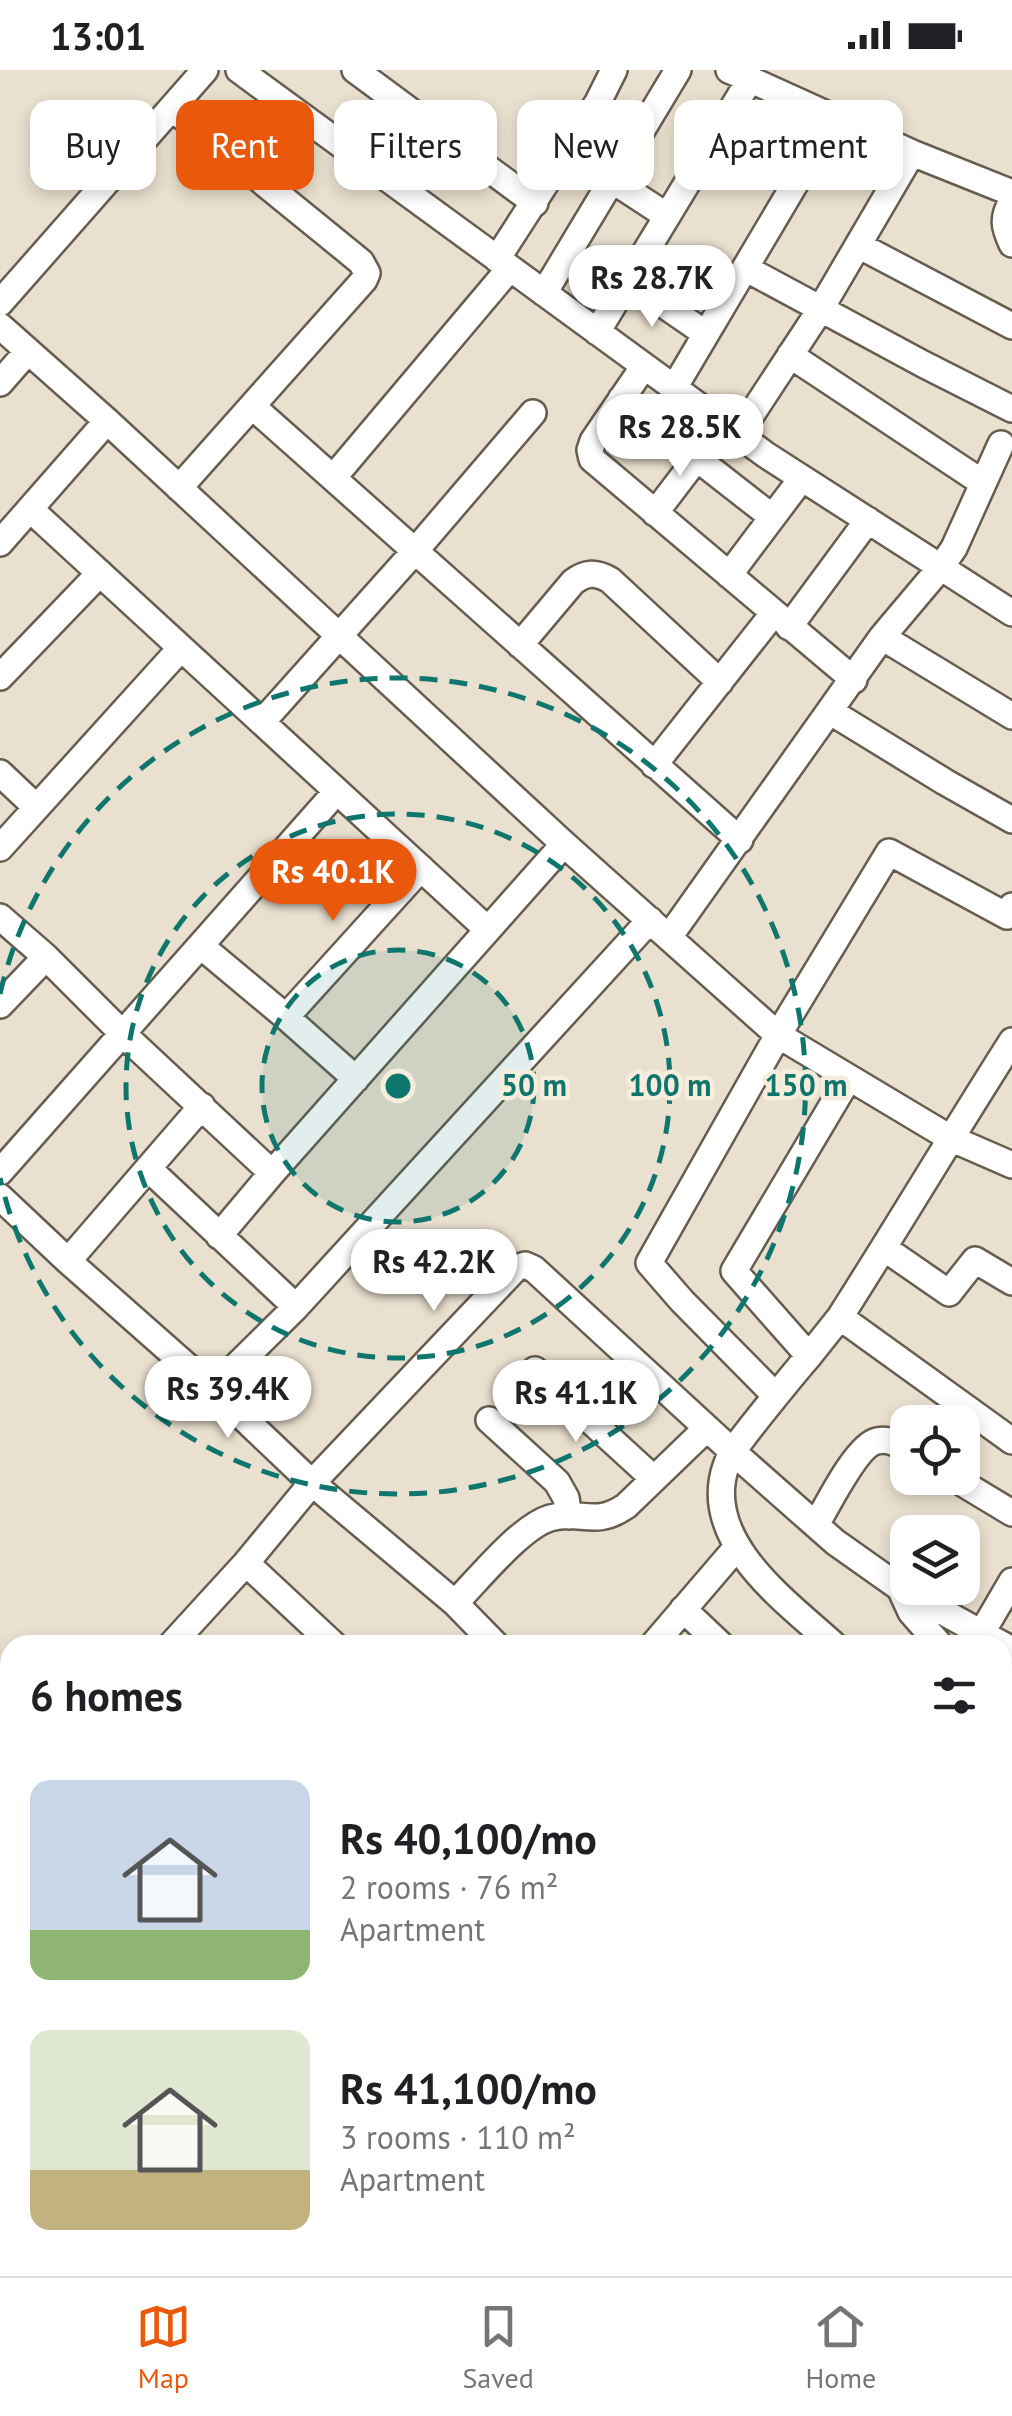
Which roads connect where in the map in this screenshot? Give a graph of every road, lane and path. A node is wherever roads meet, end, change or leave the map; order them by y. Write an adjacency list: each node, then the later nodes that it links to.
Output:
1 (206, 70): 8 (street)
2 (239, 70): 21 (street)
3 (355, 70): 17 (street)
4 (614, 70): 17 (street)
5 (678, 70): 9 (street)
6 (739, 75): 7 (street); 18 (street)
7 (794, 100)
8 (172, 108): 25 (street); 37 (street)
9 (654, 110)
10 (903, 149): 11 (street)
11 (912, 153): 15 (street); 20 (street)
12 (606, 190): 24 (street)
13 (627, 190): 18 (street)
14 (792, 190): 22 (street)
15 (1012, 193)
16 (1012, 201): 19 (street)
17 (535, 203): 21 (street)
18 (667, 216): 23 (street)
19 (1012, 244)
20 (858, 245): 26 (street); 28 (street)
21 (504, 264): 24 (street); 44 (street)
22 (746, 268): 26 (street); 30 (street)
23 (628, 280): 29 (street); 30 (street)
24 (544, 293): 29 (street)
25 (0, 302)
26 (820, 310): 32 (street); 38 (street)
27 (0, 326): 31 (street)
28 (1012, 326)
29 (596, 332): 33 (street)
30 (706, 334): 35 (street)
31 (28, 351): 34 (street); 40 (street)
32 (790, 356): 41 (street); 46 (street)
33 (644, 366): 35 (street); 36 (street)
34 (0, 383)
35 (674, 388): 41 (street)
36 (621, 399): 43 (street); 49 (street)
37 (252, 406): 44 (street); 47 (street)
38 (1012, 409)
39 (533, 413): 53 (street)
40 (107, 421): 47 (street); 48 (street)
41 (730, 430): 43 (street); 45 (street)
42 (1001, 444): 46 (street)
43 (697, 458): 49 (street); 50 (street)
44 (333, 478): 53 (street)
45 (802, 478): 50 (street); 51 (street)
46 (983, 483): 54 (street)
47 (178, 488): 59 (street)
48 (30, 509): 52 (street); 55 (street)
49 (655, 513): 56 (street)
50 (772, 518): 56 (street)
51 (868, 520): 54 (street); 58 (street)
52 (0, 543)
53 (415, 551): 59 (street); 61 (street)
54 (941, 568): 57 (street); 60 (street)
55 (100, 573): 62 (street); 63 (street)
56 (729, 574): 58 (street)
57 (1012, 613)
58 (781, 620): 64 (street); 65 (street)
59 (339, 636): 68 (street); 75 (street)
60 (882, 638): 64 (street); 67 (street)
61 (520, 644): 65 (street); 69 (street)
62 (181, 648): 68 (street); 72 (street)
63 (0, 677)
64 (854, 680): 66 (street)
65 (720, 682): 69 (street)
66 (831, 712): 73 (street); 74 (street)
67 (1012, 716)
68 (262, 722): 71 (street)
69 (654, 765): 74 (street)
70 (0, 774): 72 (street)
71 (337, 791): 77 (street); 82 (street)
72 (36, 807): 76 (street)
73 (1012, 820)
74 (740, 840): 81 (street)
75 (564, 844): 80 (street); 81 (street)
76 (0, 848)
77 (421, 868): 80 (street); 85 (street)
78 (1012, 906): 87 (street)
79 (0, 917): 83 (street)
80 (487, 929): 89 (street)
81 (659, 929): 87 (street); 102 (street)
82 (201, 946): 85 (street); 86 (street)
83 (46, 957): 84 (street); 86 (street)
84 (0, 1005)
85 (286, 1017): 89 (street)
86 (123, 1034): 91 (street); 95 (street)
87 (778, 1035): 90 (street); 107 (street)
88 (1012, 1040): 92 (street)
89 (356, 1079): 96 (street)
90 (848, 1079): 92 (street); 104 (street)
91 (202, 1106): 94 (street); 96 (street)
92 (950, 1138): 93 (street); 99 (street)
93 (1012, 1164)
94 (149, 1169): 98 (street); 100 (street)
95 (0, 1172)
96 (272, 1173): 98 (street)
97 (0, 1197): 100 (street)
98 (220, 1236): 102 (street)
99 (884, 1248): 101 (street); 103 (street)
100 (68, 1261): 106 (street)
101 (1012, 1282)
102 (296, 1306): 106 (street)
103 (840, 1318): 104 (street); 111 (street)
104 (809, 1356): 107 (street)
105 (535, 1370): 113 (street)
106 (213, 1388): 114 (street)
107 (776, 1395): 112 (street)
108 (489, 1420): 117 (street)
109 (708, 1428): 112 (street); 113 (street); 114 (street)
110 (890, 1441): 118 (street)
111 (1012, 1441)
112 (733, 1452): 118 (street); 119 (street)
113 (654, 1479): 117 (street)
114 (312, 1483): 120 (street); 123 (street)
115 (980, 1494): 116 (street)
116 (1012, 1513)
117 (569, 1516): 123 (street)
118 (816, 1525): 121 (street)
119 (737, 1547): 126 (street); 133 (street)
120 (246, 1563): 128 (street); 129 (street)
121 (890, 1581)
122 (1012, 1581): 127 (street)
123 (455, 1604): 130 (street)
124 (908, 1605): 134 (street)
125 (930, 1605): 127 (street)
126 (684, 1610): 131 (street); 132 (street)
127 (981, 1634)
128 (180, 1635)
129 (323, 1635)
130 (486, 1635)
131 (662, 1635)
132 (711, 1635)
133 (823, 1635)
134 (931, 1635)

